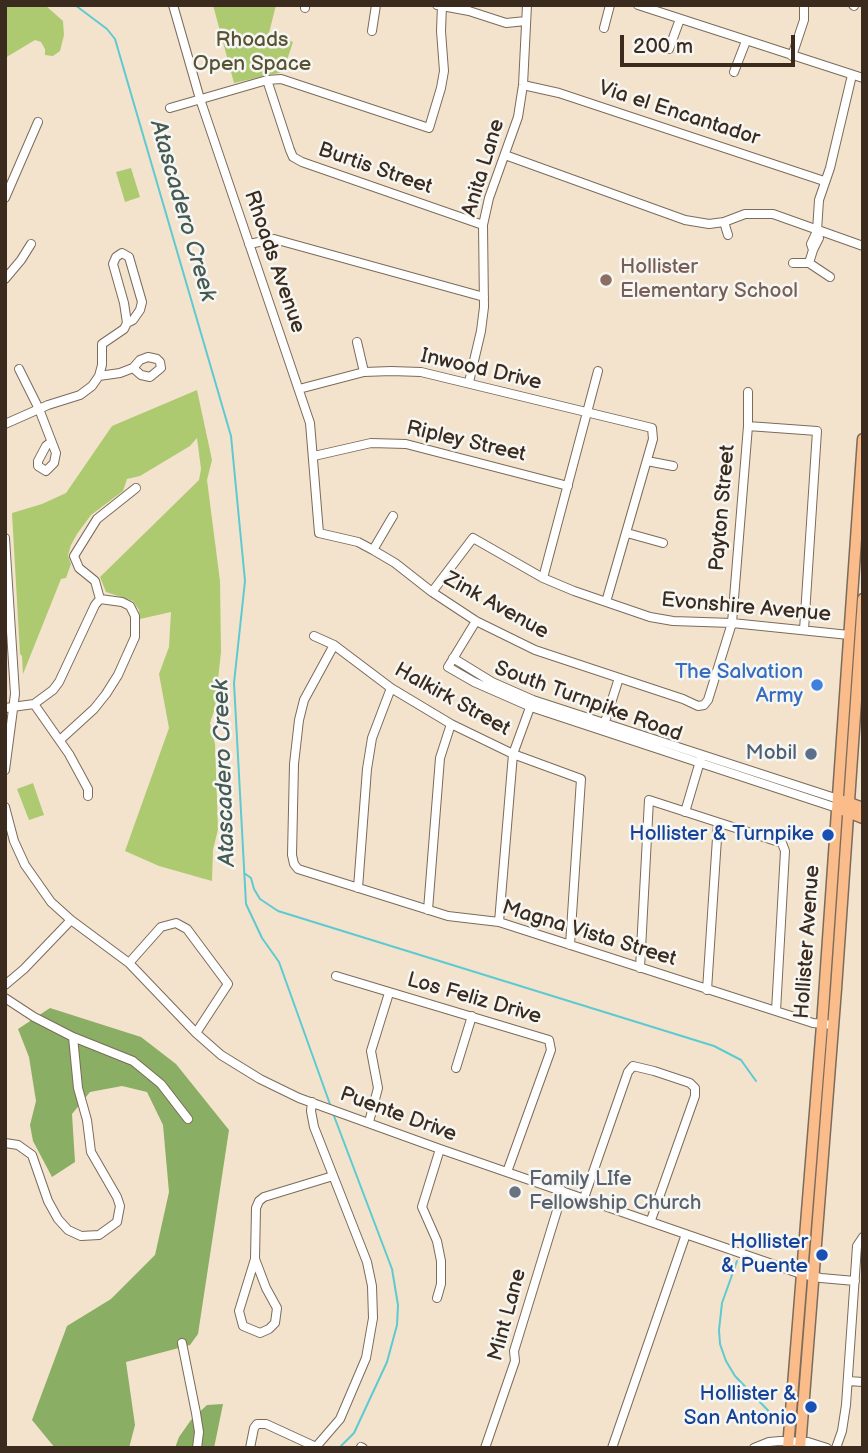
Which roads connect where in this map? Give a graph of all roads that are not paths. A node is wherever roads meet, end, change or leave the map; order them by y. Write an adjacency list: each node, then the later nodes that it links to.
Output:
1 (173, 5): 21 (street, Rhoads Avenue)
2 (376, 5): 12 (street)
3 (436, 5): 8 (street)
4 (527, 5): 10 (street, Anita Lane)
5 (610, 5): 11 (street)
6 (638, 5): 9 (street)
7 (804, 5): 15 (street)
8 (442, 6): 10 (street); 19 (street)
9 (680, 19): 13 (street); 14 (street)
10 (526, 21): 20 (street, Anita Lane)
11 (604, 29)
12 (372, 31)
13 (746, 41): 15 (street); 16 (street)
14 (669, 49)
15 (792, 56): 17 (street)
16 (734, 72)
17 (852, 75): 18 (street); 25 (street)
18 (863, 78)
19 (267, 80): 21 (street); 28 (street, Burtis Street)
20 (523, 85): 24 (street, Anita Lane); 25 (street, Via el Encantador)
21 (200, 99): 22 (street); 32 (street, Rhoads Avenue)
22 (170, 108)
23 (38, 122): 26 (street)
24 (505, 155): 27 (street); 28 (street, Anita Lane)
25 (824, 181): 29 (street)
26 (5, 198)
27 (724, 222): 29 (street); 30 (street)
28 (483, 225): 38 (street, Anita Lane)
29 (817, 231): 33 (street); 35 (street)
30 (728, 235)
31 (31, 244): 37 (street)
32 (249, 244): 38 (street); 47 (street, Rhoads Avenue)
33 (863, 246)
34 (793, 263): 35 (street)
35 (809, 263): 36 (street)
36 (830, 276)
37 (5, 279)
38 (484, 297): 46 (street, Anita Lane)
39 (127, 323): 39 (street); 45 (street)
40 (357, 342): 44 (street)
41 (133, 368): 45 (street)
42 (19, 369): 49 (street)
43 (598, 371): 50 (street)
44 (364, 372): 46 (street, Inwood Drive); 47 (street, Inwood Drive)
45 (99, 376): 49 (street)
46 (469, 382): 50 (street, Inwood Drive)
47 (299, 389): 55 (street, Rhoads Avenue)
48 (748, 392): 52 (street, Payton Street)
49 (39, 409): 51 (street); 53 (street)
50 (587, 414): 56 (street, Inwood Drive); 58 (street)
51 (5, 424)
52 (748, 426): 72 (street, Payton Street); 73 (street)
53 (50, 438)
54 (863, 439): 74 (main road, Hollister Avenue)
55 (314, 456): 58 (street, Ripley Street); 61 (street, Rhoads Avenue)
56 (647, 461): 57 (street); 62 (street)
57 (673, 466)
58 (568, 486): 66 (street)
59 (135, 488): 68 (street)
60 (393, 516): 65 (street)
61 (319, 533): 65 (street, Zink Avenue)
62 (626, 533): 64 (street); 70 (street)
63 (5, 538): 77 (street)
64 (663, 543)
65 (373, 550): 67 (street, Zink Avenue)
66 (543, 578): 67 (street, Evonshire Avenue); 70 (street, Evonshire Avenue)
67 (432, 592): 71 (street, Zink Avenue)
68 (100, 599): 81 (street); 86 (street)
69 (863, 599): 91 (main road, Hollister Avenue)
70 (606, 602): 72 (street, Evonshire Avenue)
71 (476, 621): 78 (street, Zink Avenue); 80 (street, South Turnpike Road)
72 (732, 624): 73 (street, Evonshire Avenue); 82 (street, Payton Street)
73 (804, 630): 74 (street, Evonshire Avenue)
74 (849, 635): 91 (main road, Hollister Avenue)
75 (314, 636): 76 (street, Halkirk Street)
76 (334, 645): 79 (street, Halkirk Street); 97 (street, Magna Vista Street)
77 (10, 678): 83 (street)
78 (619, 678): 82 (street, Zink Avenue); 85 (street)
79 (391, 688): 84 (street, Halkirk Street); 97 (street)
80 (532, 703): 85 (street, South Turnpike Road); 87 (street)
81 (34, 704): 83 (street); 86 (street)
82 (704, 705)
83 (9, 708): 89 (street)
84 (451, 724): 87 (street, Halkirk Street); 98 (street)
85 (603, 727): 88 (street, South Turnpike Road)
86 (60, 740): 90 (street)
87 (513, 754): 100 (street); 101 (street, Halkirk Street)
88 (701, 759): 91 (street, South Turnpike Road); 94 (street)
89 (5, 770)
90 (88, 796)
91 (843, 805): 93 (main road, South Turnpike Road); 95 (main road, South Turnpike Road); 111 (main road, Hollister Avenue)
92 (5, 807): 99 (street, Puente Drive)
93 (863, 808)
94 (685, 812): 96 (street); 103 (street)
95 (863, 818)
96 (718, 823): 106 (street); 109 (street)
97 (358, 888): 98 (street, Magna Vista Street)
98 (428, 910): 100 (street, Magna Vista Street)
99 (71, 920): 102 (street, Puente Drive); 105 (street)
100 (499, 922): 101 (street, Magna Vista Street)
101 (570, 945): 103 (street, Magna Vista Street)
102 (129, 963): 112 (street, Puente Drive); 112 (street)
103 (640, 968): 106 (street, Magna Vista Street)
104 (336, 976): 107 (street, Los Feliz Drive)
105 (5, 985)
106 (707, 990): 109 (street, Magna Vista Street)
107 (389, 993): 110 (street, Los Feliz Drive); 117 (street)
108 (5, 998): 113 (street)
109 (776, 1012): 111 (street, Magna Vista Street)
110 (472, 1016): 114 (street); 120 (street, Los Feliz Drive)
111 (827, 1025): 128 (main road, Hollister Avenue)
112 (197, 1033): 115 (street, Puente Drive)
113 (73, 1037): 116 (street); 118 (street)
114 (456, 1068)
115 (312, 1102): 117 (street, Puente Drive); 121 (street)
116 (188, 1119)
117 (369, 1122): 119 (street, Puente Drive)
118 (5, 1143)
119 (440, 1149): 120 (street, Puente Drive); 130 (street)
120 (507, 1172): 122 (street, Puente Drive)
121 (333, 1176): 127 (street); 136 (street)
122 (563, 1191): 123 (street, Puente Drive); 139 (street, Mint Lane)
123 (584, 1198): 124 (street, Puente Drive); 124 (street)
124 (651, 1220): 125 (street, Puente Drive)
125 (686, 1234): 128 (street, Puente Drive); 140 (street)
126 (863, 1237): 129 (street)
127 (255, 1259): 127 (street)
128 (807, 1275): 129 (street, Puente Drive); 135 (main road, Hollister Avenue)
129 (855, 1282): 131 (street)
130 (437, 1298)
131 (858, 1314): 133 (street)
132 (182, 1343): 137 (street)
133 (848, 1381): 134 (street); 143 (street)
134 (863, 1382)
135 (794, 1445): 141 (street); 142 (street)
136 (316, 1447): 138 (street)
137 (197, 1448)
138 (250, 1448)
139 (485, 1448)
140 (612, 1448)
141 (754, 1448)
142 (827, 1448)
143 (836, 1448)

